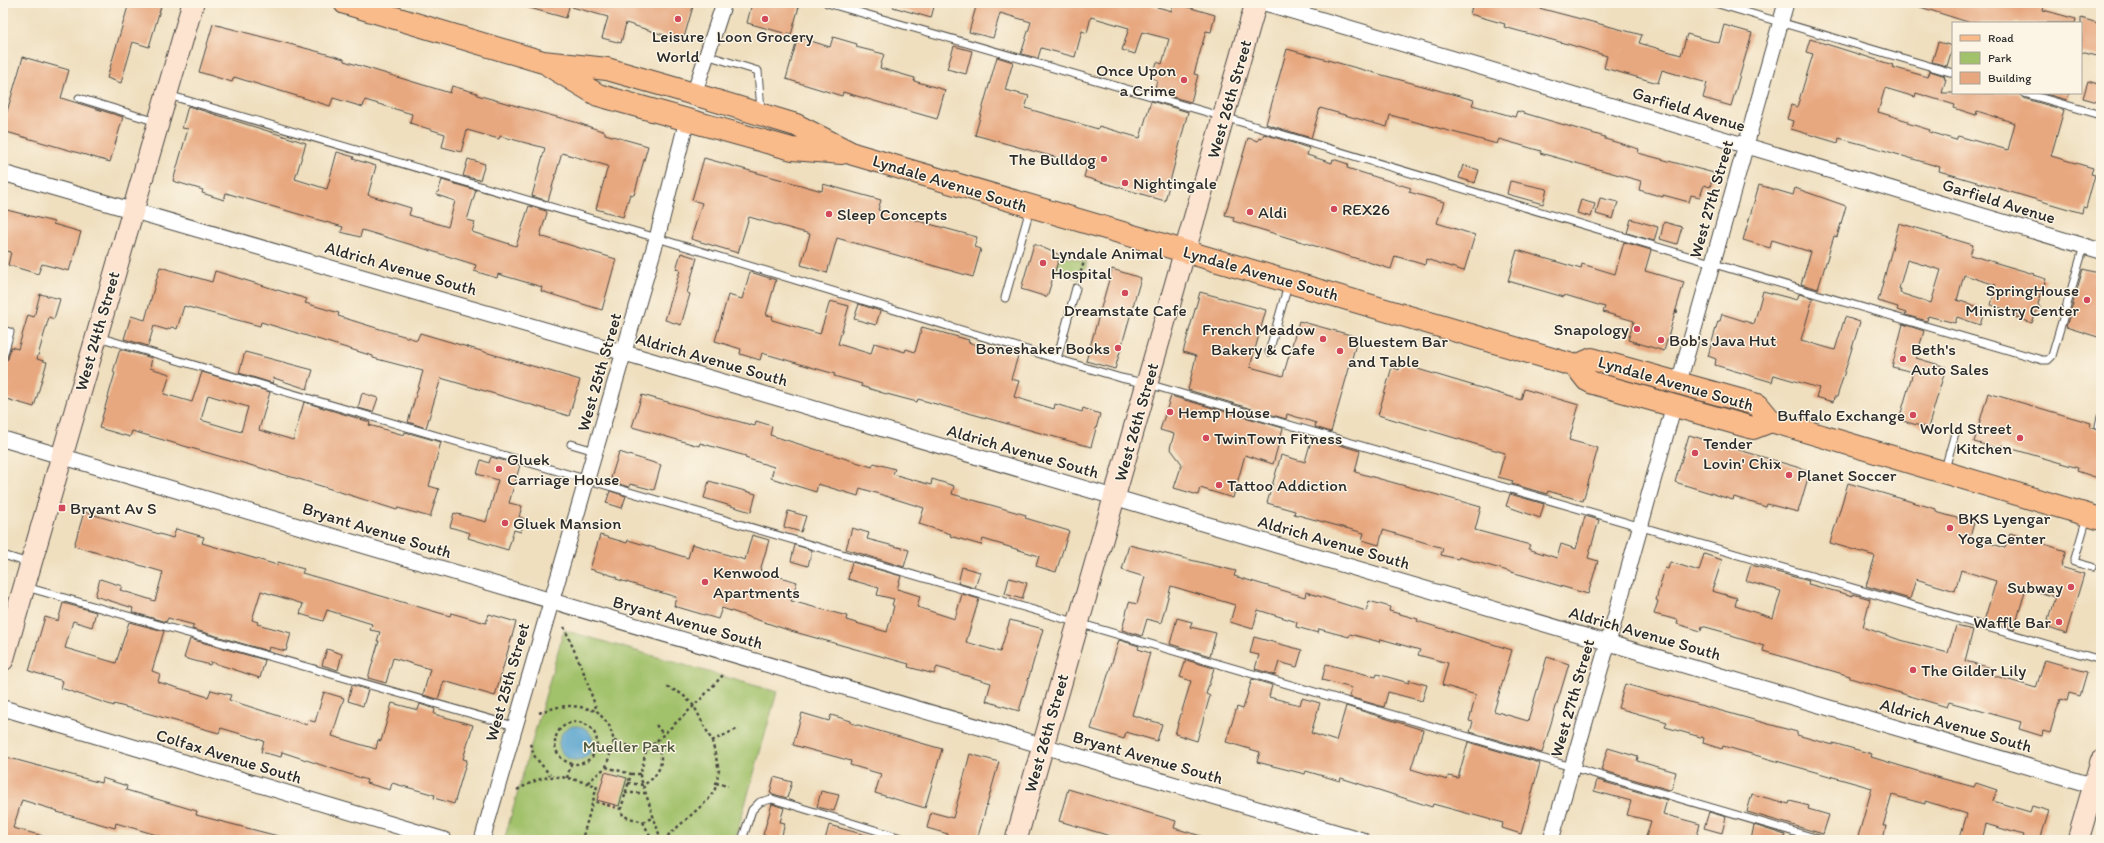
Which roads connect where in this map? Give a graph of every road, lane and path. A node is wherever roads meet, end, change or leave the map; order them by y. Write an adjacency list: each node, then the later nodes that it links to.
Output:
1 (193, 3): 13 (street, West 24th Street)
2 (345, 3): 11 (main road, Lyndale Avenue South)
3 (724, 3): 10 (street)
4 (827, 3): 19 (lane)
5 (1256, 3): 19 (street, West 26th Street)
6 (1265, 3): 22 (street, Garfield Avenue)
7 (1714, 3): 9 (lane)
8 (1786, 3): 9 (street, West 27th Street)
9 (1781, 23): 12 (lane); 22 (street, West 27th Street)
10 (706, 55): 14 (street); 17 (lane)
11 (543, 62): 14 (main road, Lyndale Avenue South); 20 (main road, Lyndale Avenue South)
12 (1952, 73)
13 (166, 94): 21 (street, West 24th Street); 27 (lane)
14 (694, 94): 17 (main road, Lyndale Avenue South)
15 (2028, 94): 18 (lane)
16 (79, 98): 21 (lane)
17 (762, 115): 23 (main road, Lyndale Avenue South)
18 (2101, 115)
19 (1224, 117): 29 (street, West 26th Street); 32 (lane)
20 (687, 120): 23 (main road, Lyndale Avenue South); 27 (street, West 25th Street)
21 (158, 122): 26 (street, West 24th Street)
22 (1746, 146): 28 (street, Garfield Avenue); 32 (street, West 27th Street)
23 (853, 154): 25 (main road, Lyndale Avenue South)
24 (3, 173): 26 (street, Aldrich Avenue South)
25 (1031, 207): 29 (main road, Lyndale Avenue South); 35 (lane)
26 (132, 209): 37 (street, West 24th Street); 39 (street, Aldrich Avenue South)
27 (657, 238): 39 (street, West 25th Street); 41 (lane)
28 (2084, 246): 30 (street, Garfield Avenue); 32 (lane)
29 (1186, 251): 33 (main road, Lyndale Avenue South); 44 (street, West 26th Street)
30 (2101, 251)
31 (1086, 255): 34 (path)
32 (1712, 264): 43 (street, West 27th Street)
33 (1290, 281): 38 (lane); 42 (main road, Lyndale Avenue South)
34 (1076, 288): 41 (lane)
35 (1005, 298)
36 (3, 330): 40 (lane)
37 (96, 336): 53 (street, West 24th Street); 55 (lane)
38 (1269, 352)
39 (624, 353): 52 (street, West 25th Street); 56 (street, Aldrich Avenue South)
40 (3, 357)
41 (1056, 359): 44 (lane)
42 (1576, 366): 43 (main road, Lyndale Avenue South); 45 (main road, Lyndale Avenue South)
43 (1679, 382): 47 (main road, Lyndale Avenue South)
44 (1148, 384): 56 (street, West 26th Street); 58 (lane)
45 (1674, 405): 47 (main road, Lyndale Avenue South); 58 (street, West 27th Street)
46 (2101, 418): 48 (lane)
47 (1771, 421): 54 (main road, Lyndale Avenue South)
48 (2098, 426)
49 (1956, 433): 54 (lane)
50 (3, 439): 53 (street, Bryant Avenue South)
51 (571, 444): 52 (lane)
52 (596, 451): 55 (street, West 25th Street)
53 (62, 456): 60 (street, West 24th Street); 63 (street, Bryant Avenue South)
54 (1944, 473): 57 (main road, Lyndale Avenue South)
55 (588, 479): 63 (street, West 25th Street); 64 (lane)
56 (1115, 497): 64 (street, West 26th Street); 66 (street, Aldrich Avenue South)
57 (2094, 517): 61 (lane)
58 (1640, 525): 66 (street, West 27th Street); 68 (lane)
59 (3, 555): 60 (lane)
60 (31, 564): 62 (street, West 24th Street)
61 (2092, 567)
62 (24, 587): 67 (street, West 24th Street); 76 (lane)
63 (550, 601): 76 (street, West 25th Street); 83 (street, Bryant Avenue South)
64 (1078, 622): 83 (street, West 26th Street); 88 (lane)
65 (564, 627): 73 (path)
66 (1608, 642): 88 (street, West 27th Street); 98 (street, Aldrich Avenue South)
67 (3, 660)
68 (2101, 660)
69 (724, 674): 71 (path)
70 (667, 687): 71 (path)
71 (694, 706): 78 (path); 80 (path)
72 (3, 708): 109 (street, Colfax Avenue South)
73 (597, 711): 74 (path); 79 (path)
74 (539, 713)
75 (656, 725): 78 (path)
76 (514, 726): 110 (street, West 25th Street)
77 (737, 729): 80 (path)
78 (663, 734): 81 (path)
79 (614, 741): 84 (path); 87 (path)
80 (712, 741): 95 (path)
81 (655, 742): 84 (path); 96 (path)
82 (530, 744): 91 (path)
83 (1042, 745): 108 (street, West 26th Street); 113 (street, Bryant Avenue South)
84 (646, 750): 90 (path)
85 (2101, 760): 98 (street)
86 (571, 764): 86 (path); 92 (path)
87 (606, 767): 89 (path); 93 (path)
88 (1572, 768): 114 (street, West 27th Street); 115 (lane)
89 (631, 774): 90 (path); 94 (path)
90 (640, 774): 96 (path)
91 (550, 775): 92 (path); 99 (path)
92 (567, 778): 93 (path)
93 (587, 783): 102 (path)
94 (628, 783): 96 (path); 100 (path)
95 (716, 783): 97 (path); 107 (path)
96 (643, 785): 101 (path)
97 (728, 786)
98 (2097, 787): 116 (street)
99 (517, 790)
100 (625, 793): 101 (path); 103 (path)
101 (646, 793): 104 (path)
102 (593, 800): 103 (path); 106 (path)
103 (620, 809): 105 (path)
104 (654, 817): 105 (path); 107 (path)
105 (643, 822): 107 (path)
106 (588, 838)
107 (662, 839)
108 (1019, 839)
109 (444, 840)
110 (482, 840)
111 (742, 840): 112 (lane)
112 (908, 840)
113 (1362, 840)
114 (1551, 840)
115 (1822, 840)
116 (2078, 840)

